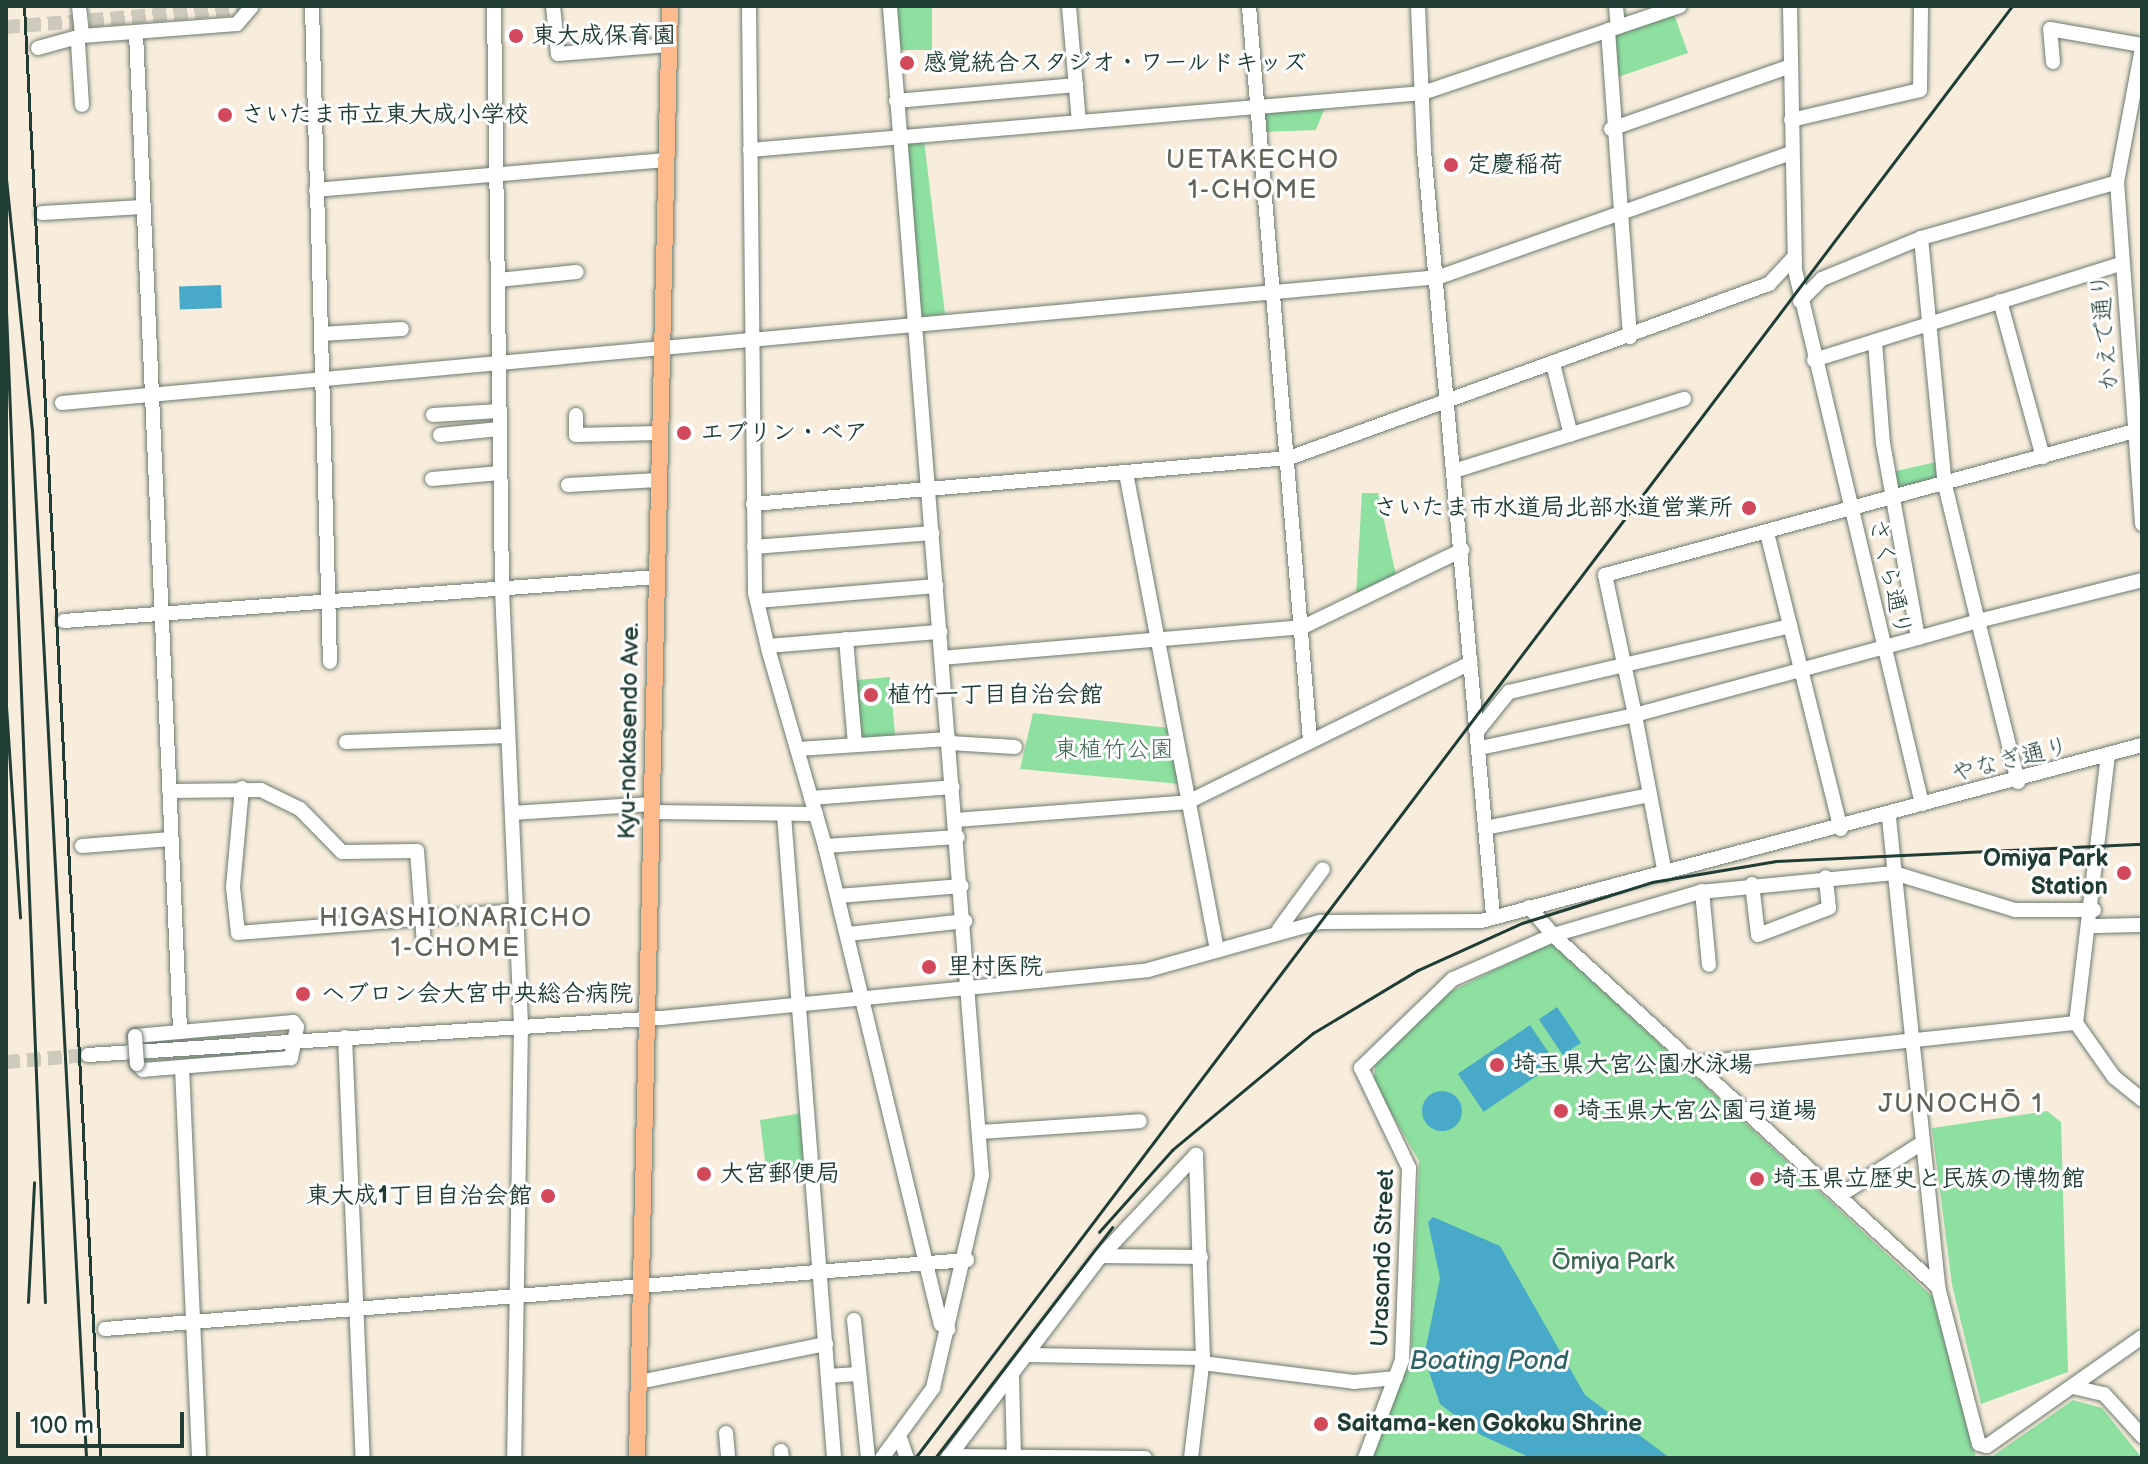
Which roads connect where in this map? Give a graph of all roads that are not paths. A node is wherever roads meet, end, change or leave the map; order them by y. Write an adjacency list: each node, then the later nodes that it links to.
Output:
1 (79, 6): 19 (street)
2 (253, 6): 3 (street); 18 (street)
3 (262, 6)
4 (312, 6): 41 (street)
5 (494, 6): 39 (street)
6 (553, 6): 20 (street)
7 (670, 6): 20 (main road, Kyu-nakasendo Ave.)
8 (749, 6): 36 (street)
9 (890, 6): 27 (street)
10 (1069, 6): 25 (street)
11 (1249, 6): 29 (street)
12 (1418, 6): 26 (street)
13 (1616, 6): 17 (street)
14 (1680, 6): 17 (street)
15 (1790, 6): 24 (street, さくら通り)
16 (1921, 6): 30 (street)
17 (1613, 29): 26 (street); 32 (street)
18 (136, 33): 19 (street); 42 (street)
19 (80, 40): 22 (street); 28 (street)
20 (669, 45): 38 (main road, Kyu-nakasendo Ave.)
21 (2142, 46): 23 (street); 34 (street, かえで通り)
22 (38, 48)
23 (2053, 62)
24 (1791, 66): 30 (street, さくら通り); 32 (street)
25 (1076, 85): 27 (street); 31 (street)
26 (1423, 93): 29 (street); 49 (street)
27 (896, 101): 33 (street)
28 (82, 105)
29 (1257, 107): 31 (street); 51 (street)
30 (1791, 120): 37 (street, さくら通り)
31 (1079, 122): 33 (street)
32 (1611, 129): 44 (street)
33 (898, 137): 36 (street); 54 (street)
34 (2126, 139): 35 (street); 40 (street, かえで通り)
35 (2142, 146)
36 (750, 150): 58 (street)
37 (1792, 153): 44 (street); 46 (street, さくら通り)
38 (665, 160): 39 (street); 61 (main road, Kyu-nakasendo Ave.)
39 (498, 174): 41 (street); 50 (street)
40 (2117, 182): 45 (street); 47 (street, かえで通り)
41 (316, 190): 57 (street)
42 (143, 207): 43 (street); 66 (street)
43 (42, 213)
44 (1619, 215): 49 (street); 59 (street)
45 (1921, 238): 52 (street); 55 (street)
46 (1793, 258): 52 (street, さくら通り); 59 (street)
47 (2121, 264): 53 (street); 74 (street, かえで通り)
48 (577, 272): 50 (street)
49 (1439, 277): 51 (street); 68 (street)
50 (498, 280): 63 (street)
51 (1273, 291): 54 (street); 79 (street)
52 (1800, 301): 62 (street, さくら通り)
53 (2000, 301): 55 (street); 78 (street)
54 (915, 322): 58 (street); 87 (street)
55 (1929, 324): 60 (street); 86 (street)
56 (402, 329): 57 (street)
57 (321, 334): 65 (street)
58 (750, 336): 61 (street); 89 (street)
59 (1630, 337): 64 (street)
60 (1875, 342): 62 (street); 88 (street)
61 (661, 345): 63 (street); 75 (main road, Kyu-nakasendo Ave.)
62 (1814, 360): 90 (street, さくら通り)
63 (498, 361): 65 (street); 70 (street)
64 (1553, 364): 68 (street); 77 (street)
65 (323, 378): 66 (street); 100 (street)
66 (151, 395): 69 (street); 102 (street)
67 (1684, 399): 77 (street)
68 (1451, 400): 79 (street); 80 (street)
69 (62, 403)
70 (499, 411): 71 (street); 73 (street)
71 (433, 415)
72 (576, 415): 75 (street)
73 (499, 429): 76 (street); 81 (street)
74 (2138, 430): 78 (street); 91 (street, かえで通り)
75 (659, 433): 84 (main road, Kyu-nakasendo Ave.)
76 (440, 435)
77 (1571, 435): 80 (street)
78 (2043, 457): 86 (street)
79 (1289, 458): 82 (street); 106 (street)
80 (1457, 470): 95 (street)
81 (500, 473): 83 (street); 99 (street)
82 (1126, 473): 87 (street); 110 (street)
83 (432, 479)
84 (658, 480): 85 (street); 96 (main road, Kyu-nakasendo Ave.)
85 (568, 485)
86 (1945, 485): 88 (street); 104 (street)
87 (928, 489): 89 (street); 92 (street)
88 (1894, 500): 90 (street); 108 (street)
89 (753, 504): 94 (street)
90 (1852, 508): 93 (street); 112 (street, さくら通り)
91 (2142, 521)
92 (932, 533): 94 (street); 98 (street)
93 (1767, 533): 105 (street); 116 (street)
94 (754, 547): 101 (street)
95 (1462, 550): 106 (street); 115 (street)
96 (656, 577): 99 (street); 138 (main road, Kyu-nakasendo Ave.)
97 (2142, 580): 104 (street)
98 (936, 586): 101 (street); 107 (street)
99 (502, 589): 100 (street); 120 (street)
100 (326, 601): 102 (street); 114 (street)
101 (757, 601): 111 (street)
102 (161, 613): 103 (street); 133 (street)
103 (64, 621)
104 (1978, 621): 108 (street); 130 (street)
105 (1790, 626): 116 (street); 117 (street)
106 (1303, 627): 110 (street); 121 (street)
107 (940, 632): 109 (street); 113 (street)
108 (1918, 638): 112 (street)
109 (846, 639): 111 (street); 124 (street)
110 (1158, 640): 113 (street); 136 (street)
111 (768, 646): 128 (street)
112 (1883, 649): 117 (street); 137 (street, さくら通り)
113 (942, 658): 122 (street)
114 (330, 662)
115 (1471, 663): 119 (street); 121 (street)
116 (1624, 667): 118 (street); 119 (street)
117 (1802, 673): 118 (street); 145 (street)
118 (1635, 715): 127 (street); 134 (street)
119 (1479, 729): 127 (street)
120 (508, 736): 123 (street); 139 (street)
121 (1310, 740): 136 (street)
122 (950, 741): 124 (street); 126 (street); 131 (street)
123 (346, 742)
124 (855, 745): 128 (street)
125 (2142, 745): 129 (street, やなぎ通り)
126 (1015, 747)
127 (1480, 748): 144 (street)
128 (798, 749): 135 (street)
129 (2108, 756): 130 (street, やなぎ通り); 159 (street)
130 (2018, 782): 137 (street, やなぎ通り)
131 (953, 787): 135 (street); 143 (street)
132 (242, 788): 133 (street); 162 (street); 162 (street)
133 (169, 791): 147 (street)
134 (1650, 795): 144 (street); 152 (street)
135 (811, 798): 140 (street)
136 (1188, 802): 143 (street); 170 (street)
137 (1922, 804): 142 (street, やなぎ通り)
138 (652, 808): 139 (street); 141 (street); 175 (main road, Kyu-nakasendo Ave.)
139 (512, 813): 160 (street)
140 (816, 814): 141 (street); 149 (street)
141 (784, 815): 174 (street)
142 (1889, 818): 145 (street, やなぎ通り); 151 (street)
143 (956, 820): 146 (street)
144 (1485, 828): 161 (street)
145 (1841, 829): 152 (street, やなぎ通り)
146 (958, 837): 149 (street); 155 (street)
147 (171, 839): 148 (street); 178 (street)
148 (82, 846)
149 (825, 846): 157 (street)
150 (1323, 869): 166 (street)
151 (1894, 873): 153 (street); 159 (street); 181 (street)
152 (1665, 874): 158 (street, やなぎ通り)
153 (1826, 877): 154 (street); 154 (street)
154 (1752, 884): 156 (street)
155 (962, 886): 157 (street); 163 (street)
156 (1702, 891): 168 (street); 171 (street)
157 (838, 896): 167 (street)
158 (1529, 907): 161 (street, やなぎ通り); 168 (street)
159 (2094, 910): 165 (street)
160 (517, 911): 162 (street); 176 (street)
161 (1493, 915): 166 (street, やなぎ通り)
162 (420, 917): 169 (street)
163 (965, 921): 167 (street); 172 (street)
164 (2142, 925): 165 (street)
165 (2093, 926): 177 (street)
166 (1279, 929): 170 (street, やなぎ通り)
167 (848, 934): 173 (street)
168 (1555, 934): 183 (street); 210 (street, Urasandō Street)
169 (424, 945)
170 (1217, 950): 172 (street, やなぎ通り)
171 (1709, 965)
172 (970, 985): 173 (street, やなぎ通り); 187 (street)
173 (863, 995): 174 (street, やなぎ通り); 193 (street)
174 (799, 1002): 175 (street, やなぎ通り); 194 (street)
175 (645, 1018): 176 (street, やなぎ通り); 195 (main road, Kyu-nakasendo Ave.)
176 (521, 1023): 179 (street, やなぎ通り); 197 (street)
177 (2076, 1023): 181 (street); 185 (street)
178 (180, 1029): 180 (street); 184 (street, bridge)
179 (345, 1037): 180 (street, やなぎ通り); 198 (street)
180 (298, 1039): 182 (street, やなぎ通り); 184 (street)
181 (1912, 1040): 183 (street); 188 (street)
182 (88, 1055)
183 (1700, 1063): 189 (street)
184 (182, 1067): 200 (street)
185 (2142, 1100)
186 (1140, 1121): 187 (street)
187 (980, 1132): 192 (street)
188 (1922, 1143): 189 (street); 196 (street)
189 (1842, 1194): 196 (street)
190 (1101, 1256): 191 (street); 191 (street); 205 (street)
191 (1201, 1257): 206 (street)
192 (967, 1260): 193 (street); 202 (street)
193 (927, 1263): 194 (street); 202 (street)
194 (821, 1272): 195 (street); 204 (street)
195 (641, 1287): 197 (street); 211 (main road, Kyu-nakasendo Ave.)
196 (1938, 1287): 212 (street)
197 (515, 1298): 198 (street); 220 (street)
198 (357, 1312): 200 (street); 219 (street)
199 (854, 1320): 207 (street)
200 (192, 1324): 201 (street); 218 (street)
201 (105, 1329)
202 (948, 1329): 214 (street)
203 (2142, 1337): 212 (street)
204 (826, 1344): 208 (street); 211 (street)
205 (1028, 1355): 206 (street); 209 (street)
206 (1202, 1360): 210 (street); 228 (street)
207 (858, 1374): 208 (street); 224 (street)
208 (828, 1376): 223 (street)
209 (1012, 1376): 216 (street); 217 (street)
210 (1396, 1378): 229 (street, Urasandō Street)
211 (639, 1382): 221 (main road, Kyu-nakasendo Ave.)
212 (2073, 1387): 215 (street)
213 (726, 1433): 222 (street)
214 (899, 1435): 225 (street); 226 (street)
215 (2142, 1436)
216 (948, 1457): 217 (street)
217 (1014, 1457): 227 (street)
218 (199, 1458)
219 (363, 1458)
220 (514, 1458)
221 (637, 1458)
222 (728, 1458)
223 (834, 1458)
224 (868, 1458)
225 (882, 1458)
226 (907, 1458)
227 (1145, 1458)
228 (1191, 1458)
229 (1365, 1458)

